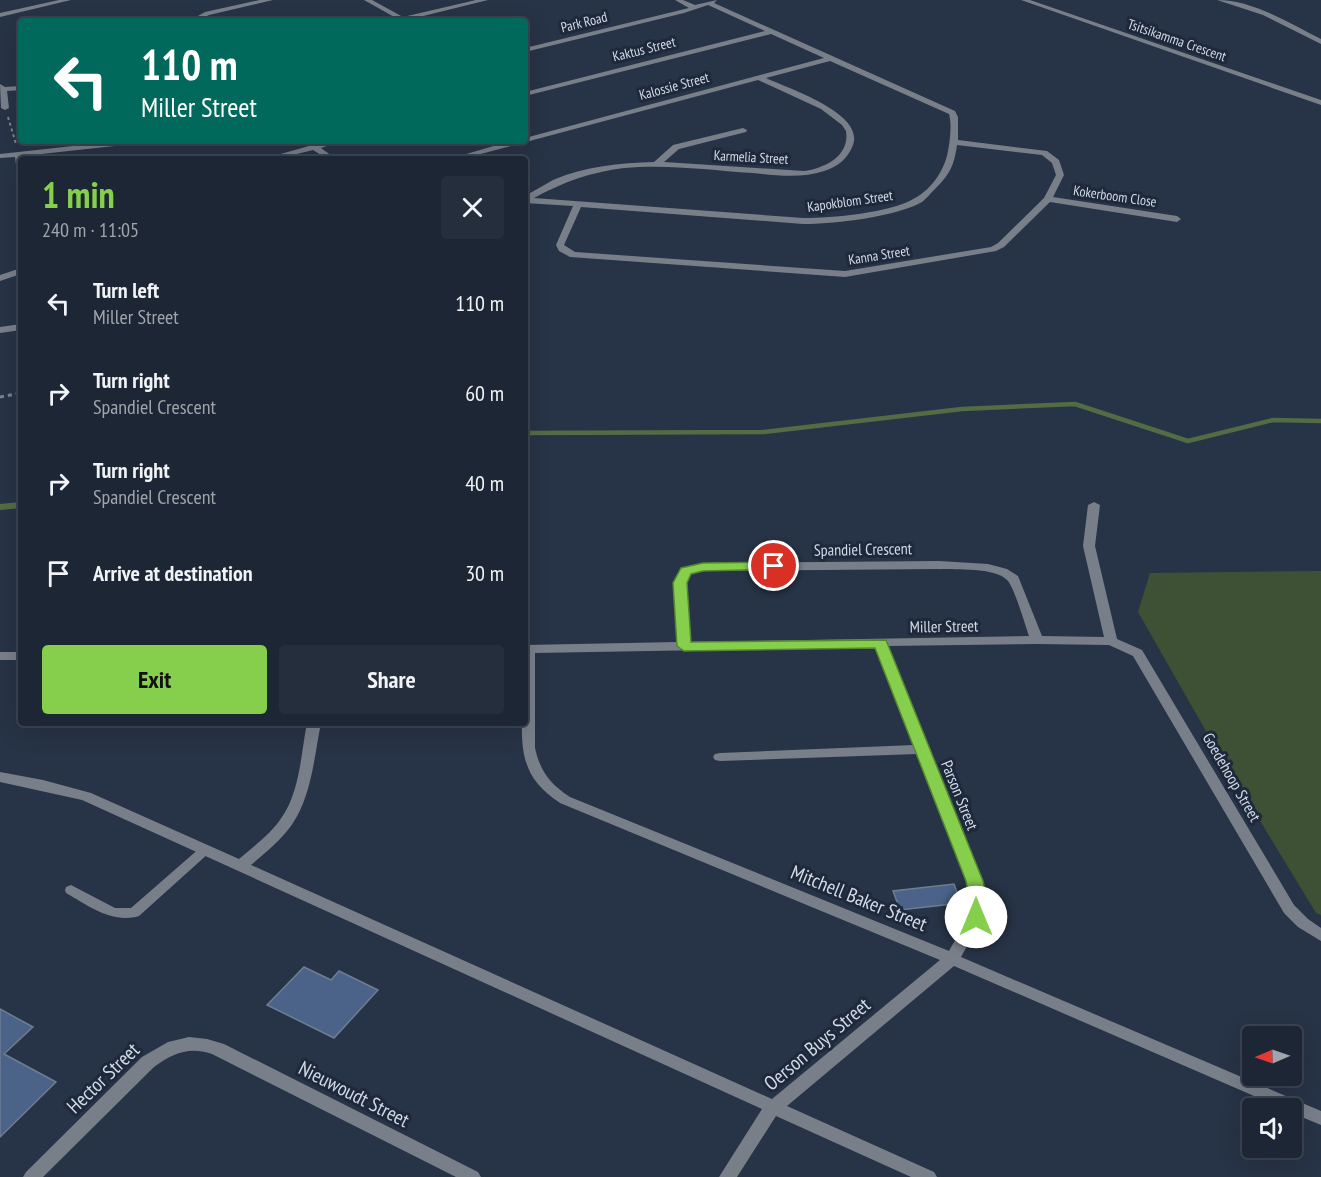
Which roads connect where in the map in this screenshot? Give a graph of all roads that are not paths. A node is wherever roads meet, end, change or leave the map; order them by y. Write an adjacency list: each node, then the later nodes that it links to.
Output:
1 (68, 0): 11 (street)
2 (270, 0): 12 (street)
3 (367, 0): 13 (street)
4 (485, 0): 14 (street)
5 (678, 0): 10 (street)
6 (718, 0): 9 (street, Park Road)
7 (1024, 0): 23 (street, Tsitsikamma Crescent)
8 (1220, 0): 16 (street)
9 (708, 3): 10 (street, Park Road); 15 (street, Kapokblom Street)
10 (695, 8): 17 (street, Park Road)
11 (0, 15)
12 (198, 18)
13 (395, 18)
14 (407, 18)
15 (770, 32): 18 (street, Kapokblom Street); 22 (street, Kaktus Street)
16 (1321, 42)
17 (528, 49)
18 (831, 58): 19 (street, Kalossie Street); 27 (street, Kapokblom Street)
19 (758, 77): 26 (street, Kalossie Street); 38 (street, Karmelia Street)
20 (2, 88): 21 (street); 24 (street)
21 (18, 88)
22 (528, 93)
23 (1321, 102)
24 (5, 108)
25 (743, 130): 38 (street)
26 (528, 139)
27 (954, 142): 41 (street, Kanna Street); 42 (street, Kapokblom Street)
28 (114, 144): 33 (street)
29 (310, 144): 32 (street)
30 (326, 144): 32 (street)
31 (509, 144): 37 (street)
32 (314, 147): 35 (street); 36 (street)
33 (19, 154): 34 (street)
34 (0, 156)
35 (279, 156)
36 (328, 156)
37 (464, 156)
38 (656, 165): 39 (street, Karmelia Street)
39 (528, 198)
40 (528, 200): 42 (street, Kapokblom Street)
41 (1048, 200): 42 (street, Kanna Street); 43 (street, Kokerboom Close)
42 (578, 205)
43 (1177, 219)
44 (18, 272): 45 (street)
45 (0, 278)
46 (18, 327): 47 (street)
47 (0, 330)
48 (1094, 505): 50 (street)
49 (1037, 640): 50 (street, Miller Street); 51 (street, Miller Street); 52 (street, Spandiel Crescent)
50 (1111, 641): 64 (street, Goedehoop Street)
51 (880, 643): 52 (street, Miller Street); 58 (street, Parson Street)
52 (684, 646): 53 (street, Miller Street)
53 (528, 649)
54 (0, 656): 55 (street)
55 (18, 656)
56 (313, 726): 62 (street)
57 (528, 726): 65 (street, Mitchell Baker Street)
58 (922, 749): 59 (street); 65 (street, Parson Street)
59 (720, 757)
60 (0, 777): 61 (street)
61 (205, 850): 62 (street); 63 (lane)
62 (240, 866): 67 (street)
63 (71, 890)
64 (1321, 935)
65 (952, 959): 67 (street, Oerson Buys Street); 68 (street, Mitchell Baker Street)
66 (218, 1049): 69 (street, Hector Street); 70 (street, Nieuwoudt Street)
67 (772, 1108): 71 (street, Oerson Buys Street); 72 (street)
68 (1321, 1118)
69 (32, 1177)
70 (472, 1177)
71 (728, 1177)
72 (928, 1177)

